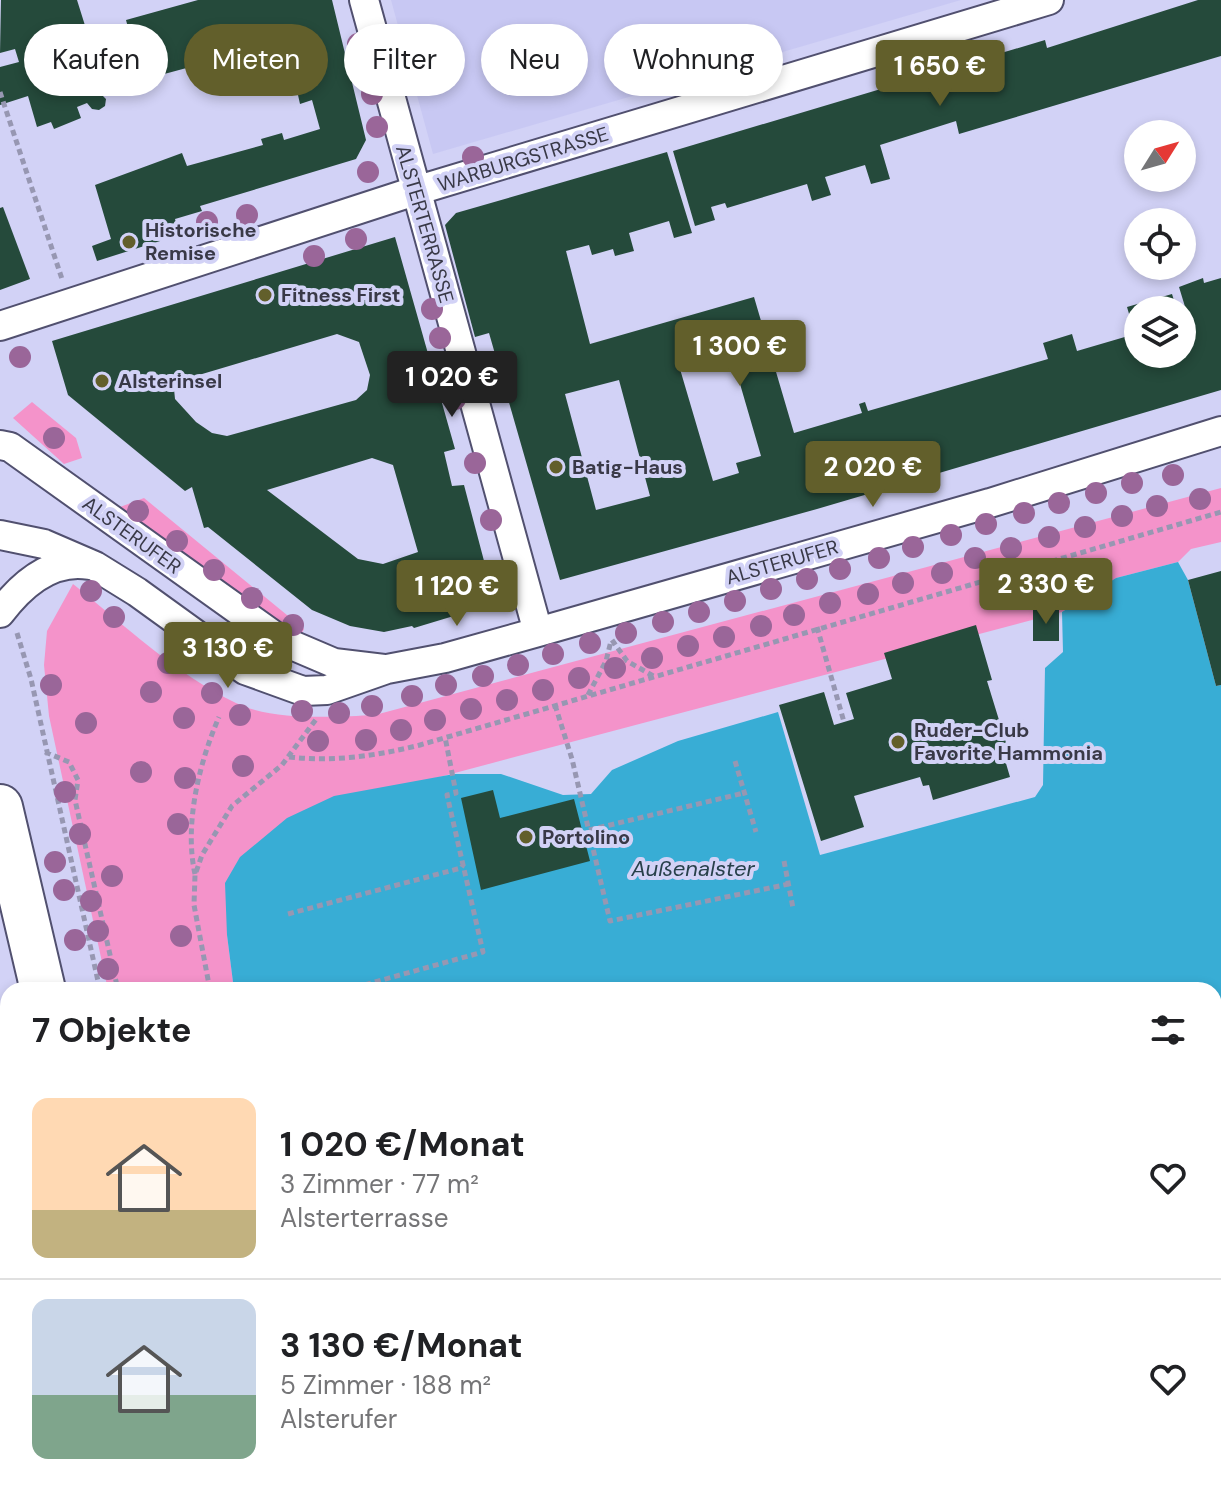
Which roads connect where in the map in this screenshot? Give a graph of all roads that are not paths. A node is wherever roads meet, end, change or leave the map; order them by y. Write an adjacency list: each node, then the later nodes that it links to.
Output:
1 (364, 0): 3 (street, ALSTERTERRASSE)
2 (1049, 0): 3 (street, WARBURGSTRASSE)
3 (415, 191): 4 (street, WARBURGSTRASSE); 10 (street, ALSTERTERRASSE)
4 (3, 324)
5 (1221, 431): 10 (street, ALSTERUFER)
6 (3, 440): 11 (street, ALSTERUFER)
7 (0, 535): 8 (street, ALSTERUFER)
8 (95, 566): 9 (street); 11 (street, ALSTERUFER)
9 (0, 613)
10 (538, 632): 11 (street, ALSTERUFER)
11 (387, 669)
12 (0, 807): 13 (main road)
13 (41, 982)

